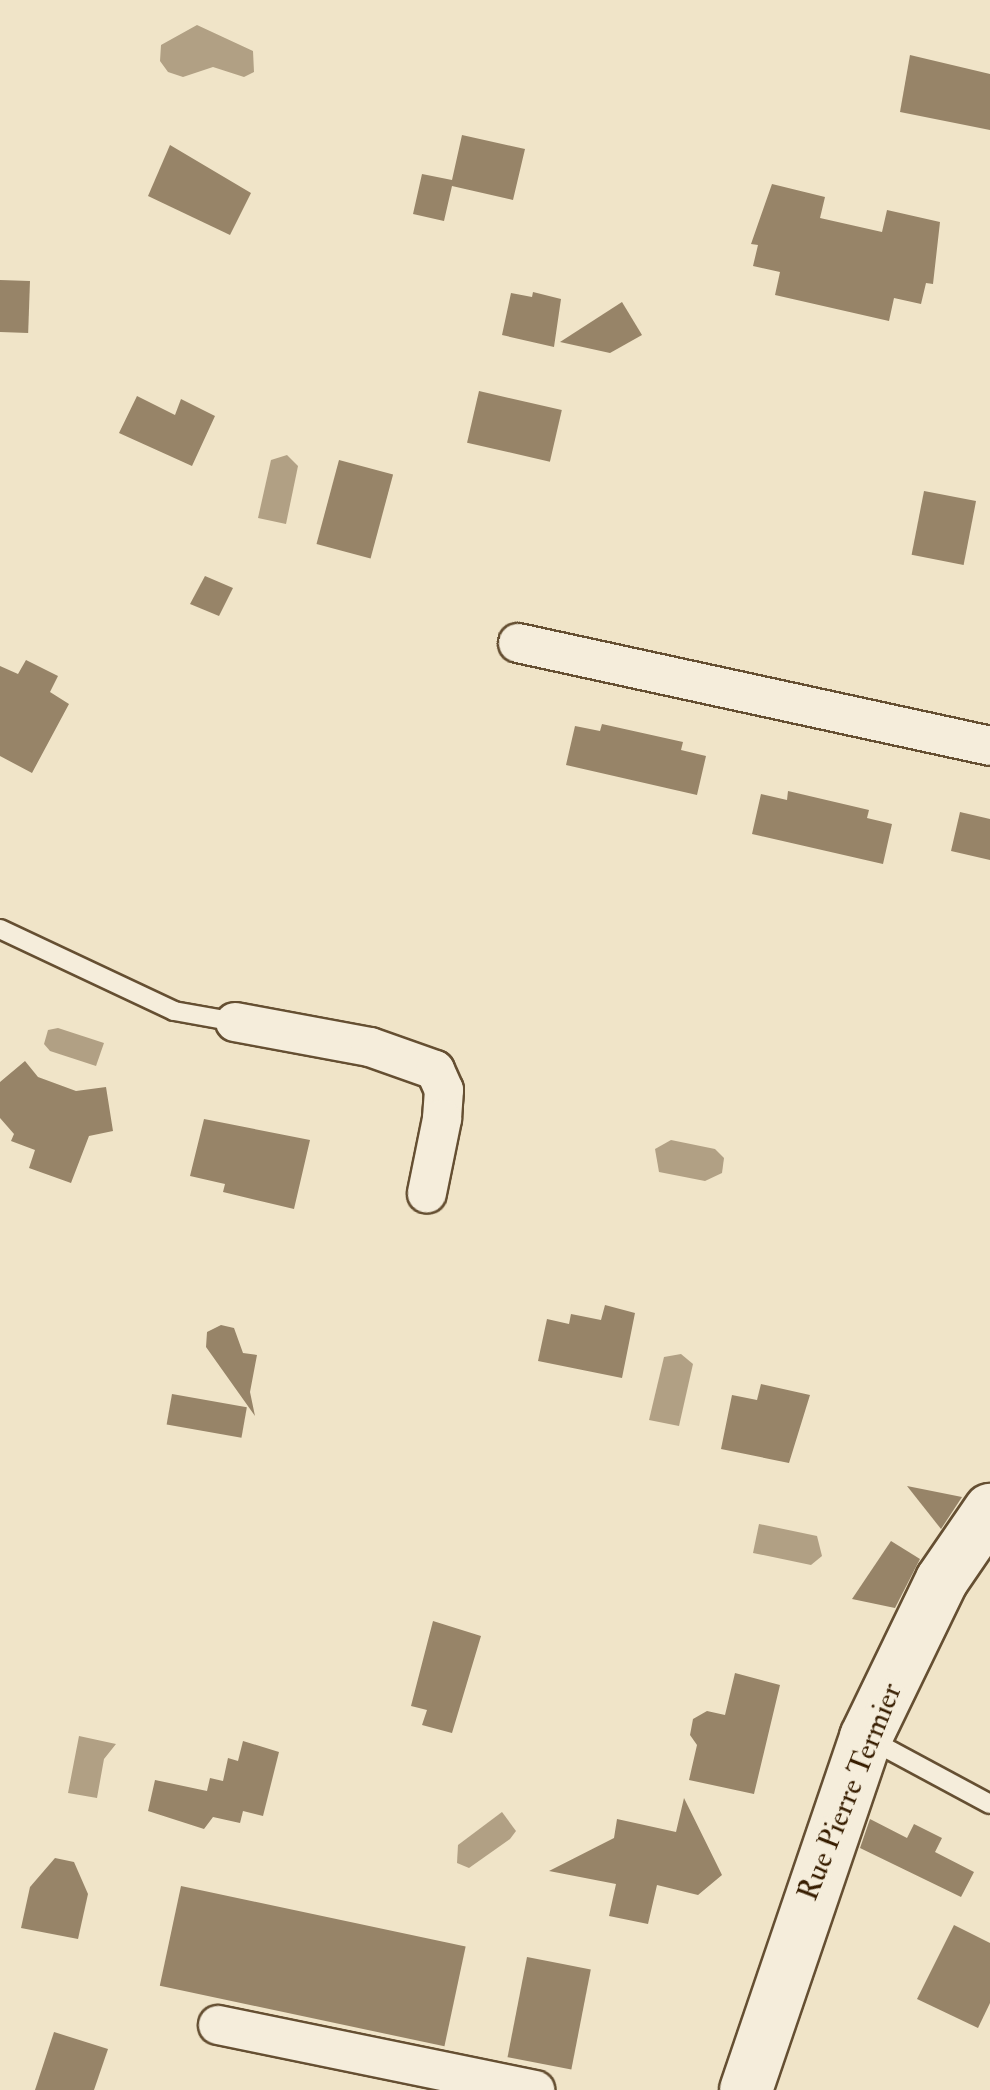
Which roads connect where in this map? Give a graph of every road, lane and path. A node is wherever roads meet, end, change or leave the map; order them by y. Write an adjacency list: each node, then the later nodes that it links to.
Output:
1 (518, 643): 2 (street)
2 (990, 746)
3 (0, 930): 4 (lane)
4 (235, 1022): 5 (street)
5 (427, 1193)
6 (990, 1510): 7 (street, Rue Pierre Termier)
7 (866, 1737): 8 (lane); 11 (street, Rue Pierre Termier)
8 (990, 1804)
9 (218, 2025): 10 (street)
10 (535, 2090)
11 (746, 2090)

